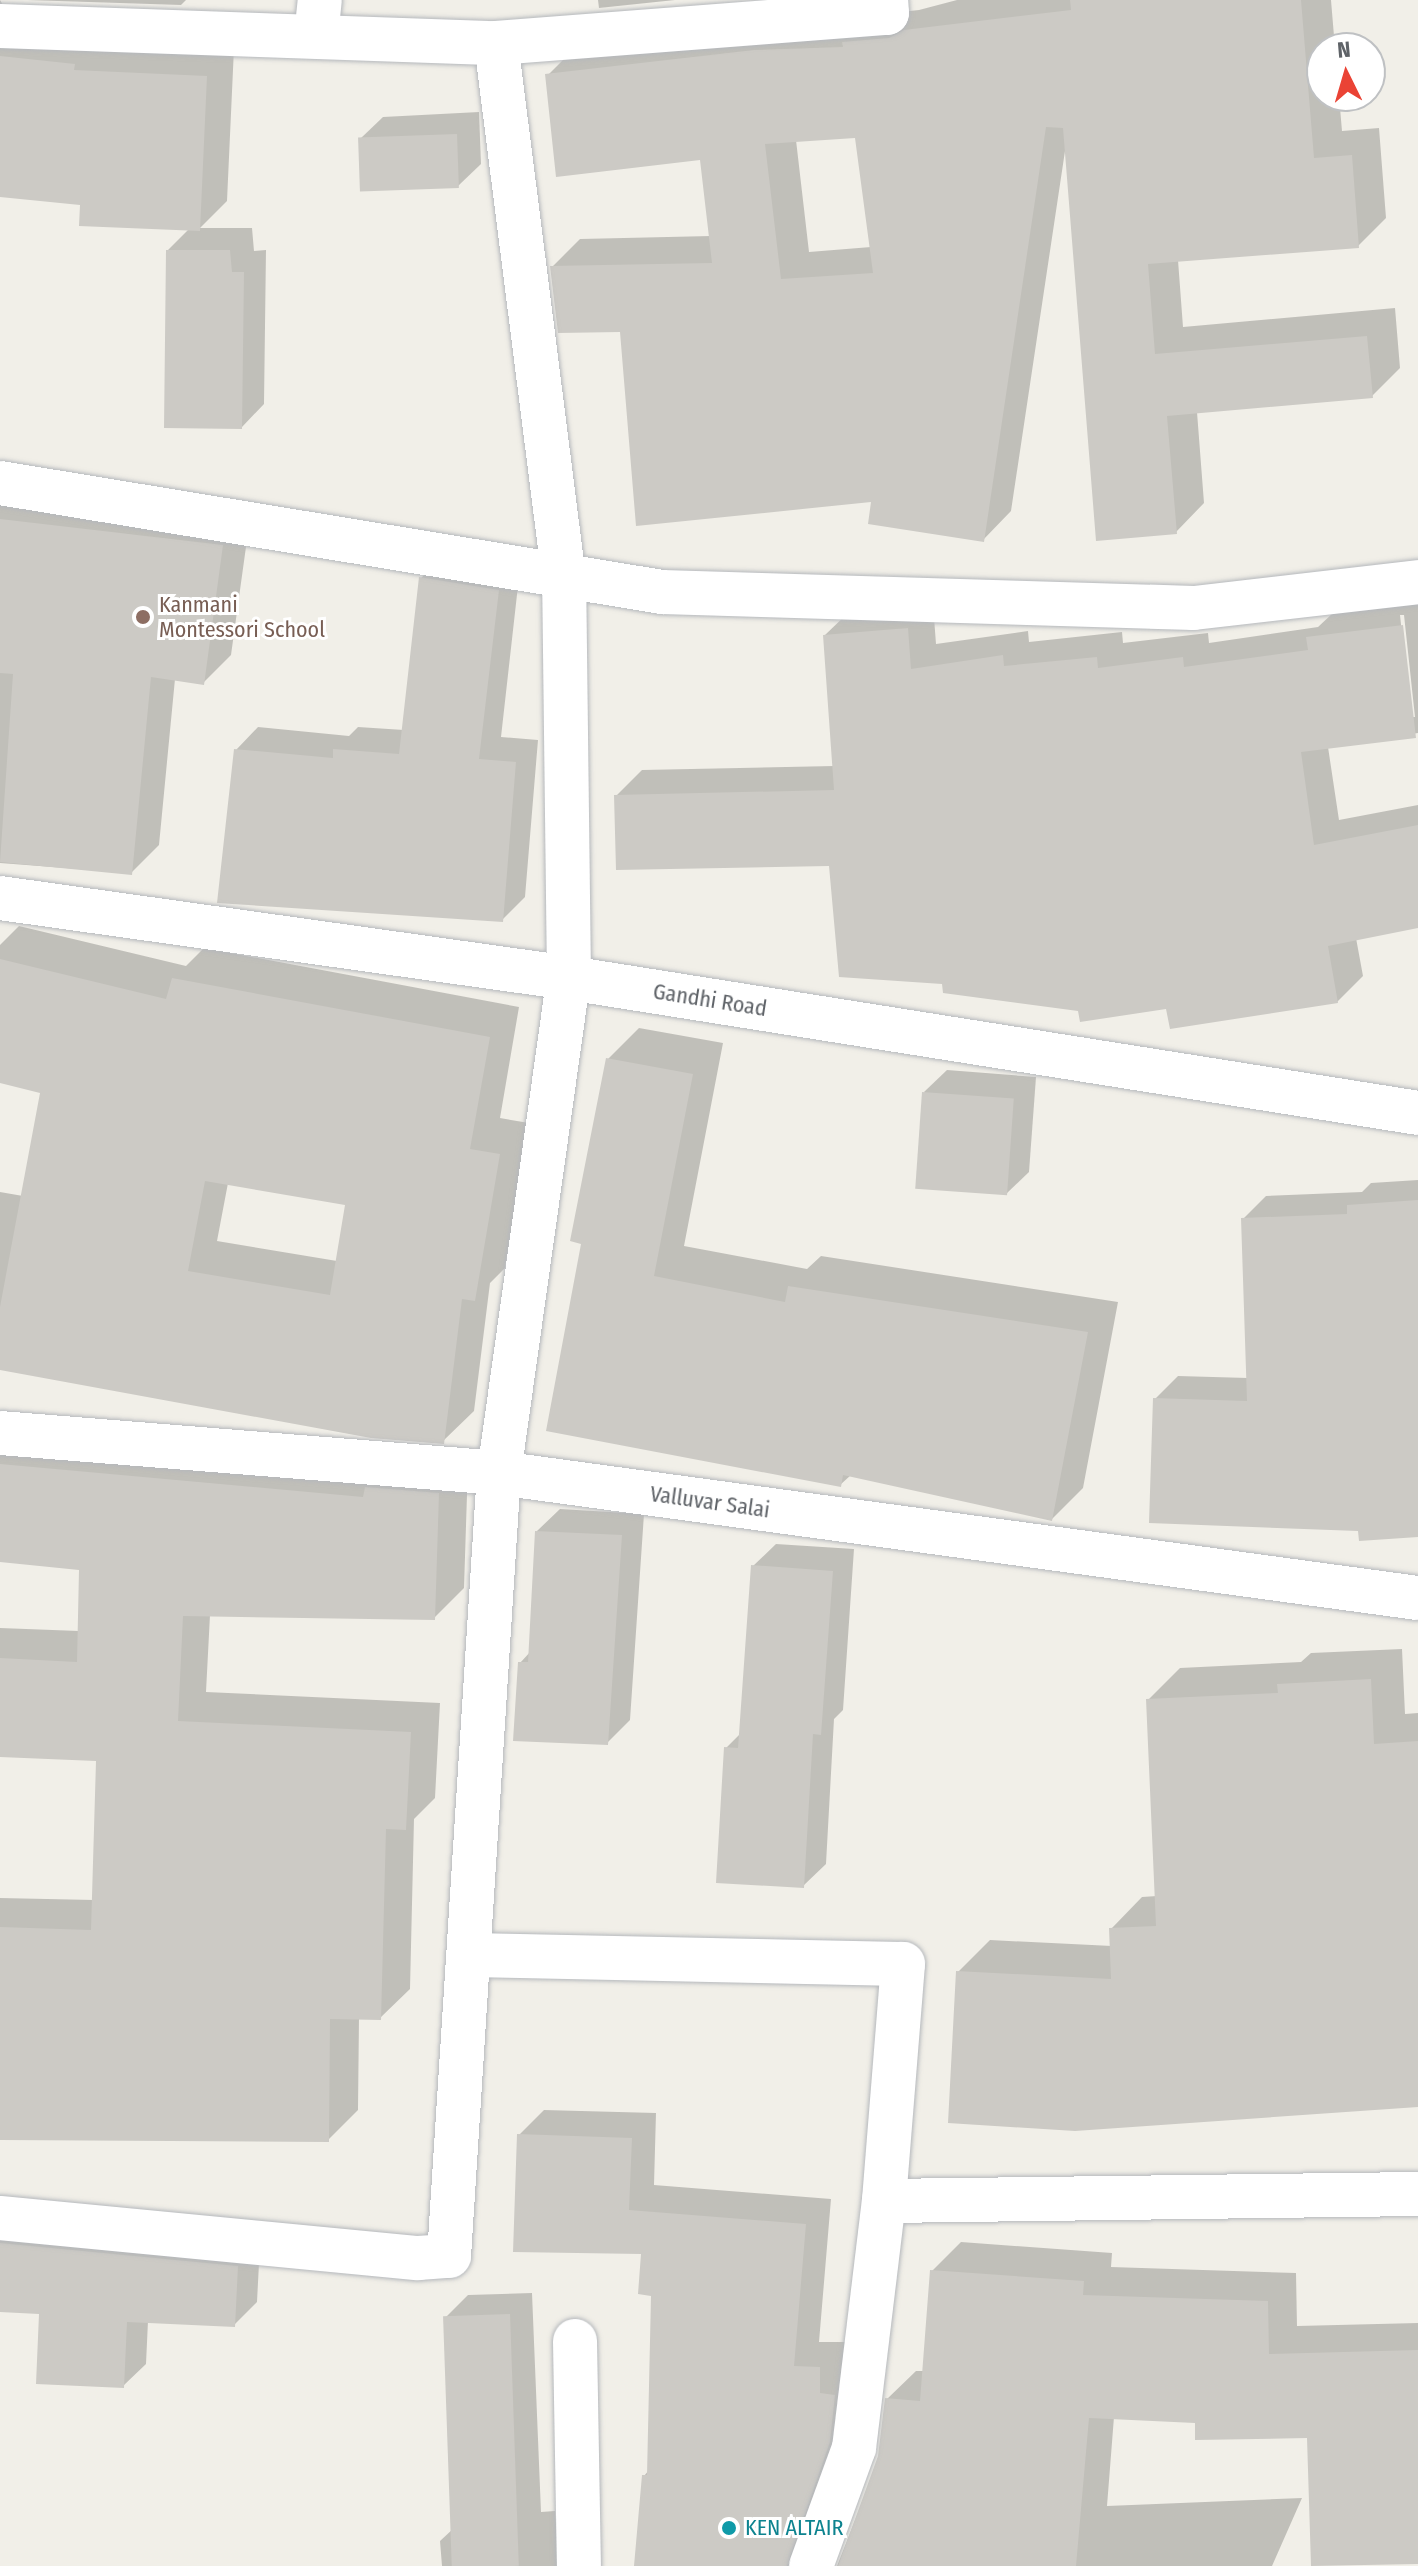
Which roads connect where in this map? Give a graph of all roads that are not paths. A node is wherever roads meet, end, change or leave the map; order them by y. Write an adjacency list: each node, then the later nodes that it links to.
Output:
1 (886, 0): 4 (street)
2 (318, 18): 3 (street); 4 (street)
3 (0, 26)
4 (496, 43): 6 (street)
5 (0, 483): 6 (street)
6 (564, 579): 7 (street); 9 (street)
7 (1418, 582)
8 (0, 898): 9 (street, Gandhi Road)
9 (569, 978): 10 (street, Gandhi Road); 12 (street)
10 (1418, 1113)
11 (0, 1433): 12 (street, Valluvar Salai)
12 (499, 1473): 13 (street, Valluvar Salai); 14 (street)
13 (1418, 1598)
14 (470, 1955): 16 (street); 17 (street)
15 (1418, 2194): 16 (street)
16 (884, 2201): 20 (street)
17 (0, 2218)
18 (575, 2341): 19 (street)
19 (579, 2566)
20 (811, 2566)

